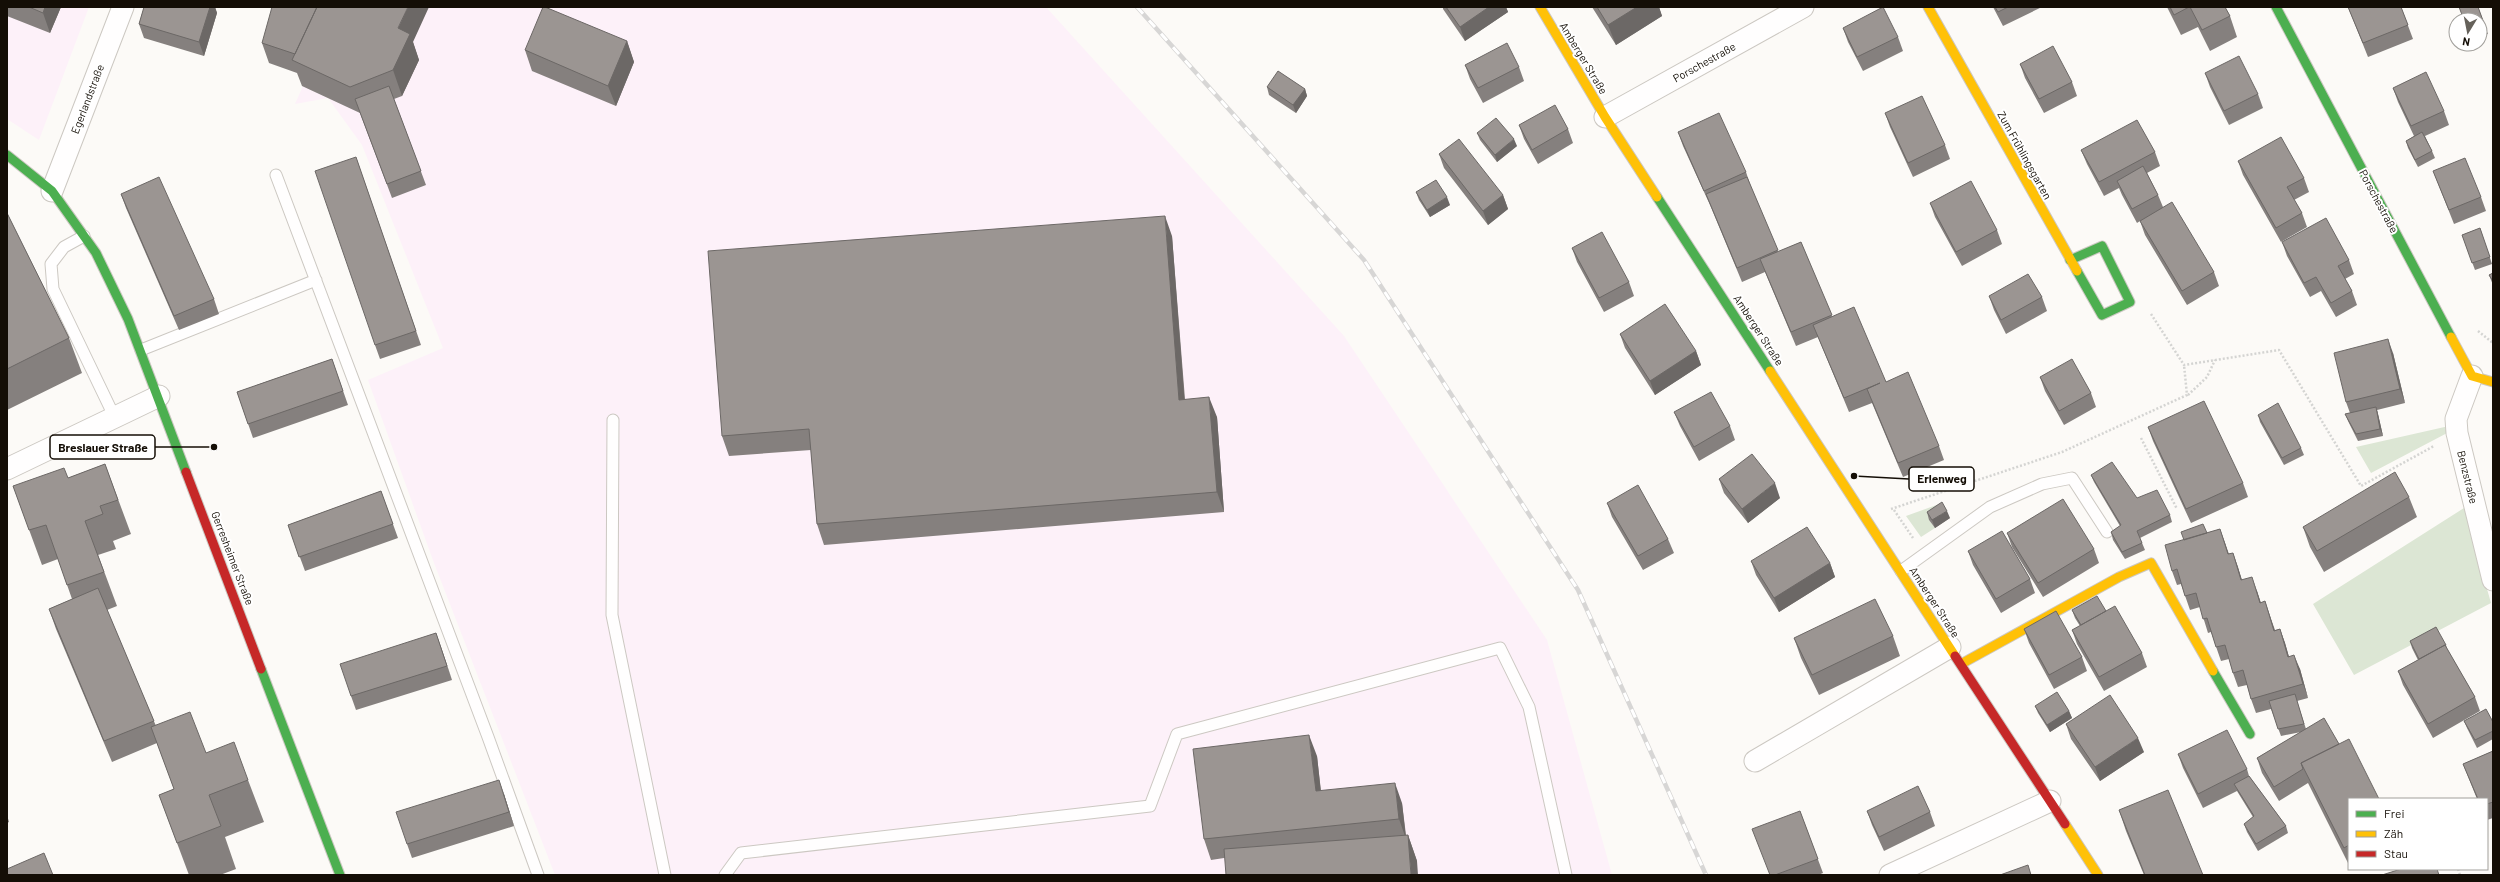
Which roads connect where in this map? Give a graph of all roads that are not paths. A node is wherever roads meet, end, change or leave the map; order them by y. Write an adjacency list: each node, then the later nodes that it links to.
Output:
1 (123, 7): 9 (street, Egerlandstraße)
2 (1540, 7): 6 (street, Amberger Straße)
3 (1803, 7): 6 (street, Porschestraße)
4 (1928, 7): 11 (street, Zum Frühlingsgarten)
5 (2276, 7): 14 (street, Porschestraße)
6 (1605, 117): 21 (street, Amberger Straße)
7 (7, 155): 9 (street, Gerresheimer Straße)
8 (276, 175): 12 (lane)
9 (52, 191): 10 (street, Gerresheimer Straße)
10 (84, 236): 13 (street, Gerresheimer Straße); 17 (lane)
11 (2070, 260): 11 (street, Zum Frühlingsgarten)
12 (316, 280): 13 (lane); 29 (lane)
13 (141, 350): 16 (street, Gerresheimer Straße)
14 (2472, 376): 15 (street); 22 (street, Benzstraße)
15 (2493, 382)
16 (159, 396): 17 (street); 28 (street, Gerresheimer Straße)
17 (115, 418): 19 (street)
18 (613, 420): 30 (lane)
19 (7, 469)
20 (2107, 532): 21 (lane)
21 (1901, 571): 23 (street, Amberger Straße)
22 (2493, 580)
23 (1950, 647): 24 (street, Amberger Straße); 26 (street)
24 (1961, 664): 25 (street); 27 (street, Amberger Straße)
25 (2250, 734)
26 (1755, 760)
27 (2050, 801): 33 (street); 34 (street, Amberger Straße)
28 (340, 875)
29 (538, 875)
30 (665, 875)
31 (725, 875): 32 (lane)
32 (1566, 875)
33 (1890, 875)
34 (2098, 875)

